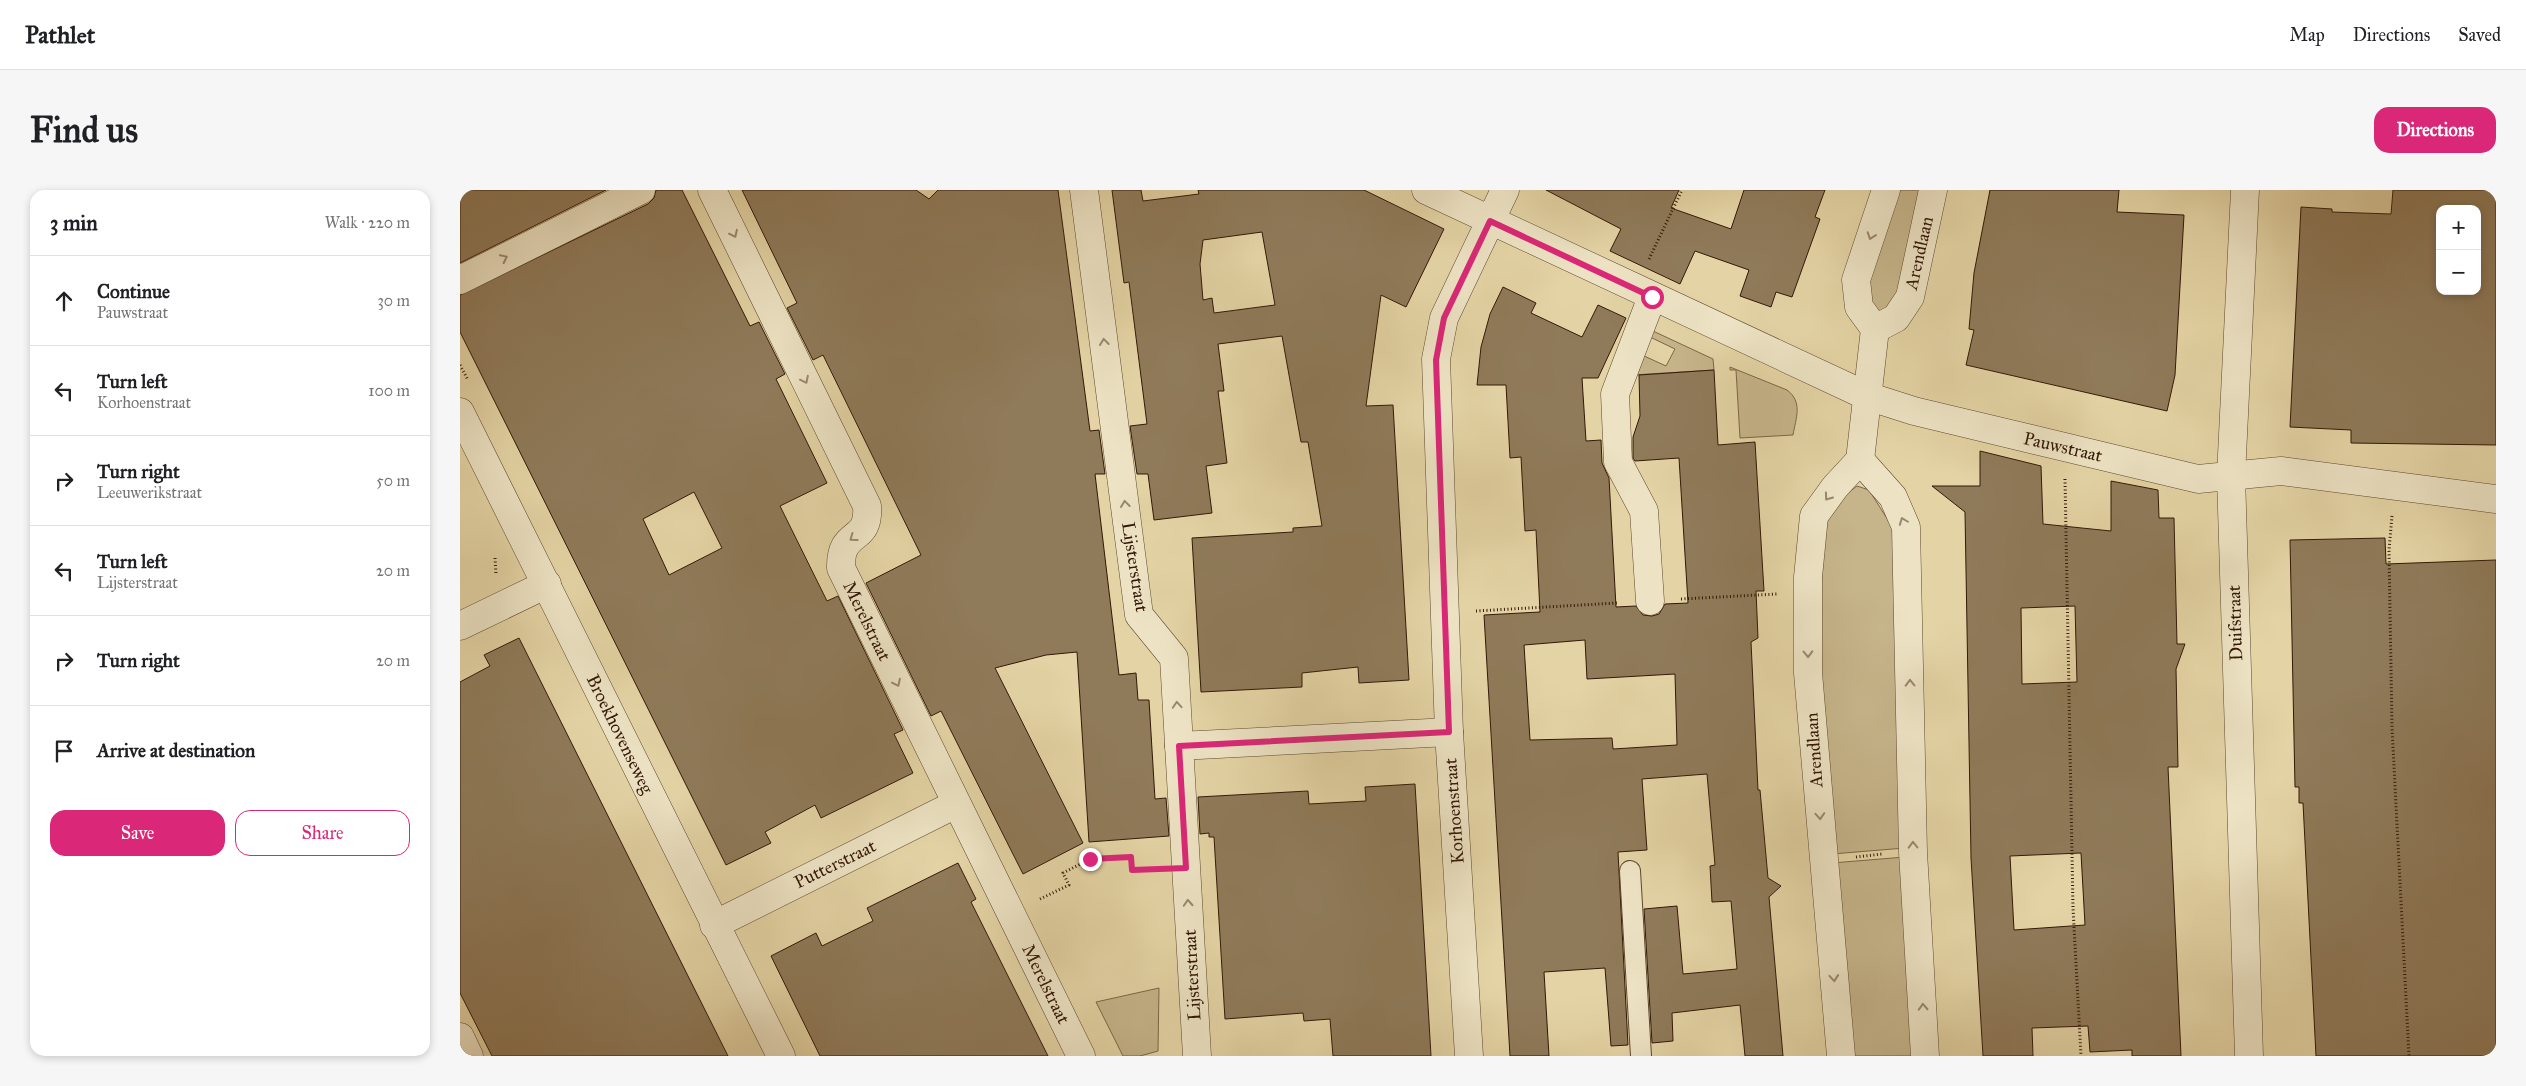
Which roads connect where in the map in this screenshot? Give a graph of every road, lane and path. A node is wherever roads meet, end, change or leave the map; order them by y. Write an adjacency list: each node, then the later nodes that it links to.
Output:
1 (641, 190): 11 (street, one-way to 1)
2 (712, 190): 26 (street, Merelstraat, one-way to 26)
3 (1084, 190): 25 (street, Lijsterstraat, one-way to 3)
4 (1426, 190): 10 (street, Pauwstraat)
5 (1505, 190): 10 (street, Korhoenstraat)
6 (1682, 190): 12 (path)
7 (1886, 190): 13 (street, one-way to 13)
8 (1933, 190): 13 (street, Arendlaan)
9 (2245, 190): 18 (street, Duifstraat)
10 (1490, 221): 12 (street, Pauwstraat); 24 (street, Korhoenstraat)
11 (460, 280)
12 (1643, 293): 14 (street, Pauwstraat); 22 (street)
13 (1875, 329): 14 (street)
14 (1867, 396): 16 (street, Pauwstraat); 17 (street)
15 (460, 412): 21 (street, Broekhovenseweg)
16 (2071, 449): 18 (street, Pauwstraat); 42 (path)
17 (1860, 460): 27 (street, one-way to 17); 28 (street, Arendlaan, one-way to 28)
18 (2231, 476): 19 (street, Pauwstraat); 43 (street, Duifstraat)
19 (2394, 486): 20 (street, Pauwstraat); 44 (path)
20 (2496, 499)
21 (547, 584): 23 (street); 32 (street, Broekhovenseweg)
22 (1650, 601)
23 (460, 626)
24 (1449, 732): 25 (street); 38 (street, Korhoenstraat)
25 (1179, 746): 29 (street, Lijsterstraat)
26 (956, 804): 31 (street, Merelstraat); 32 (street, Putterstraat)
27 (1913, 852): 28 (path); 41 (street, one-way to 27)
28 (1823, 860): 40 (street, Arendlaan, one-way to 40)
29 (1186, 868): 31 (path); 37 (street, Lijsterstraat, one-way to 29)
30 (1630, 871): 39 (lane)
31 (1011, 914): 36 (street, Merelstraat)
32 (714, 925): 35 (street, Broekhovenseweg)
33 (460, 1037): 34 (street)
34 (470, 1056)
35 (781, 1056)
36 (1081, 1056)
37 (1197, 1056)
38 (1469, 1056)
39 (1642, 1056)
40 (1841, 1056)
41 (1925, 1056)
42 (2082, 1056)
43 (2249, 1056)
44 (2409, 1056)

